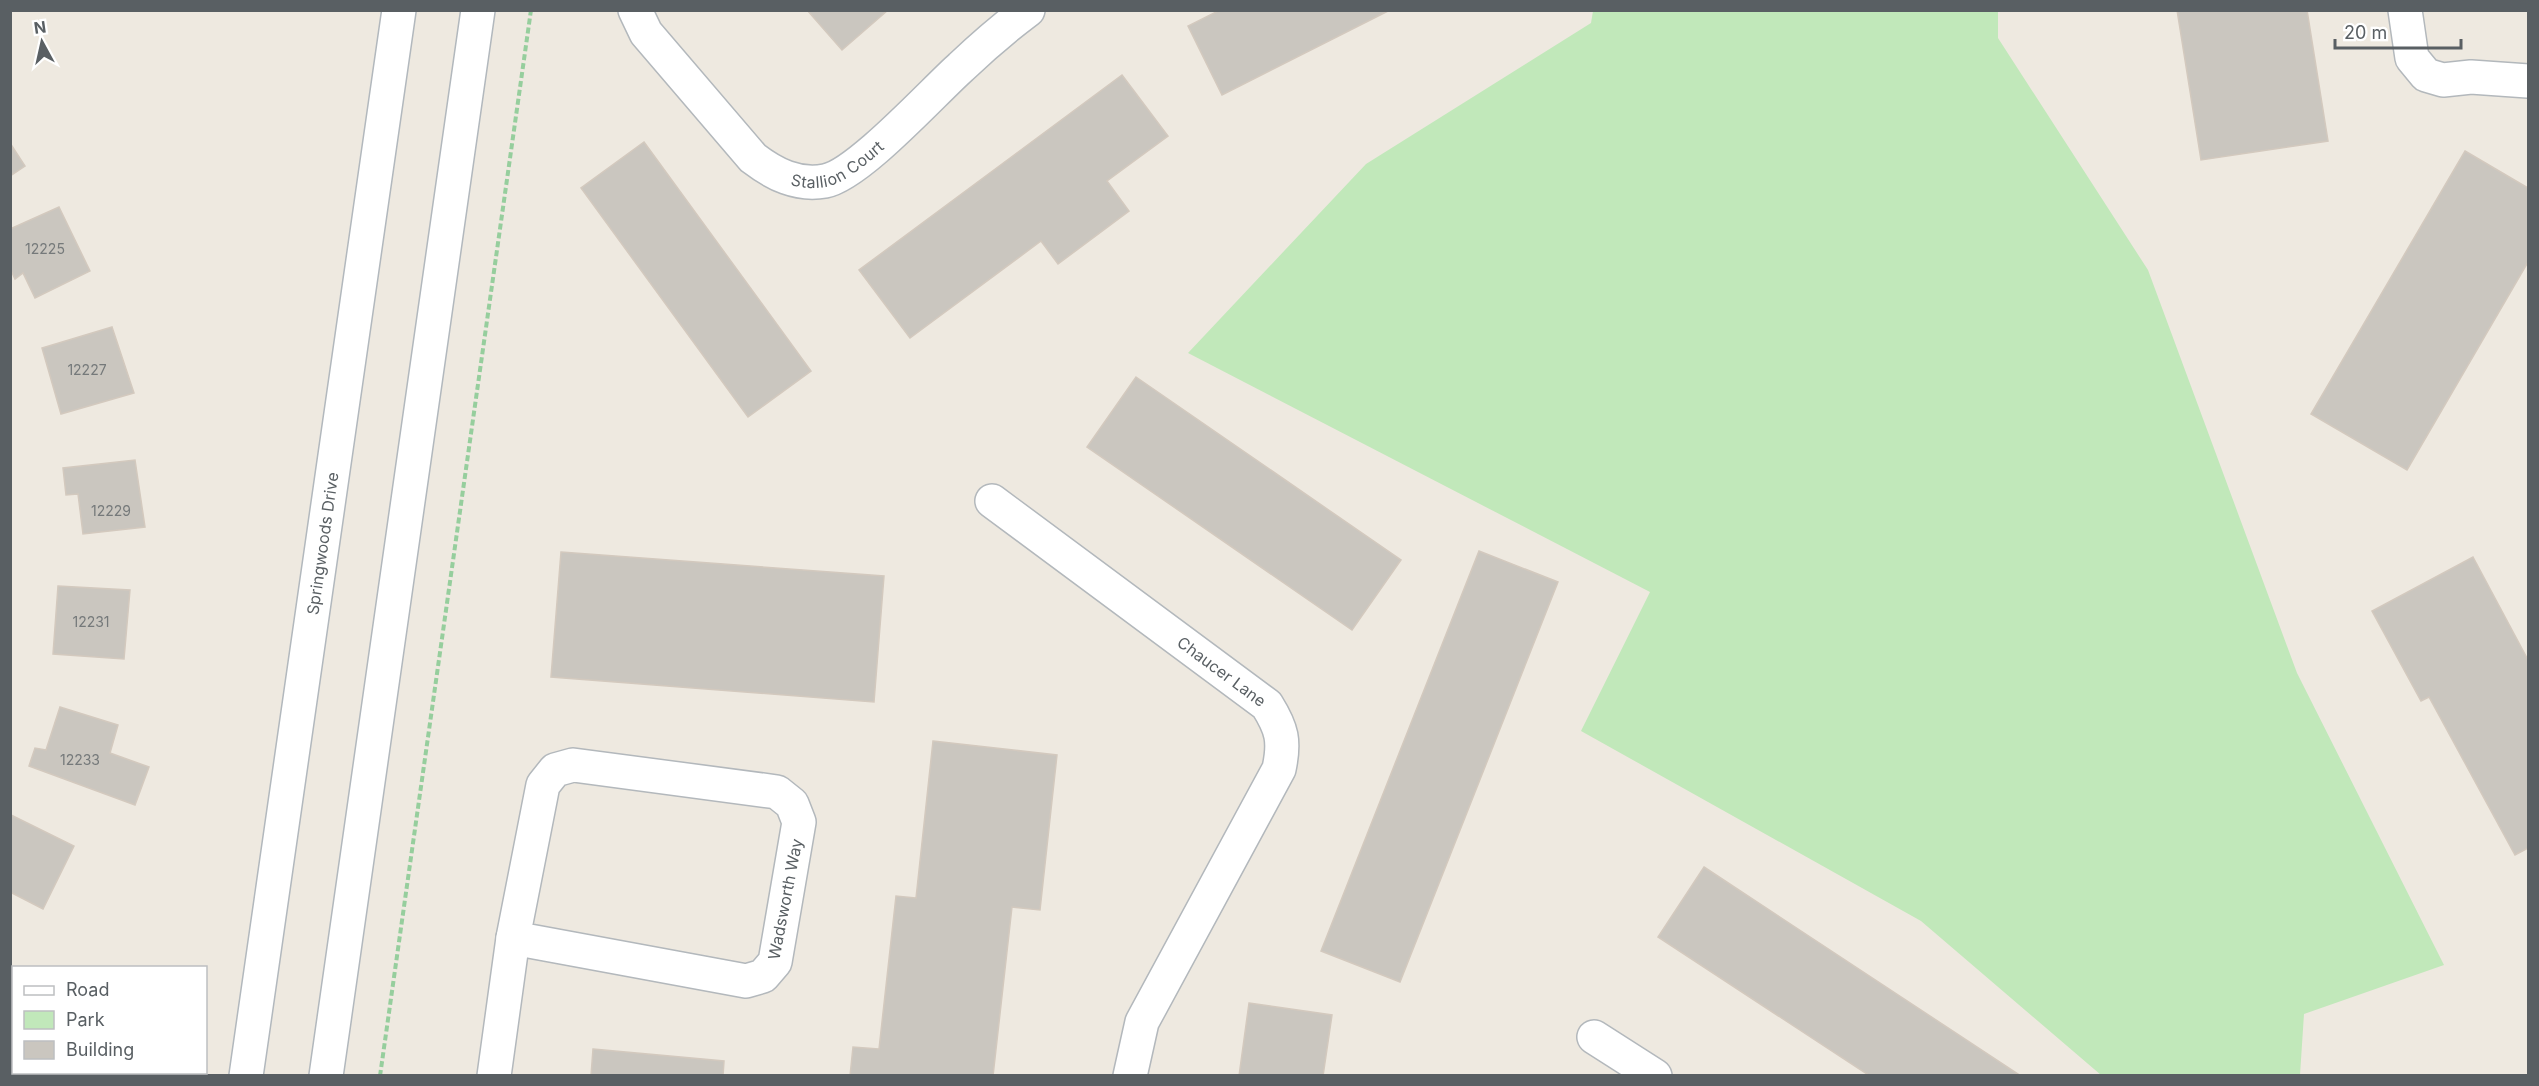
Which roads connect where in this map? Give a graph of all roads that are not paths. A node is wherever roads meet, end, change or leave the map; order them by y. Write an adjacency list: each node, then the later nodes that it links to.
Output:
1 (399, 10): 10 (street, Springwoods Drive)
2 (478, 10): 11 (street)
3 (635, 10): 4 (street, Stallion Court)
4 (1028, 10)
5 (2405, 10): 6 (street)
6 (2529, 81)
7 (992, 501): 13 (street, Chaucer Lane)
8 (513, 938): 8 (street, Wadsworth Way); 12 (street, Wadsworth Way)
9 (1594, 1037): 14 (street)
10 (246, 1076)
11 (326, 1076)
12 (494, 1076)
13 (1130, 1076)
14 (1655, 1076)

